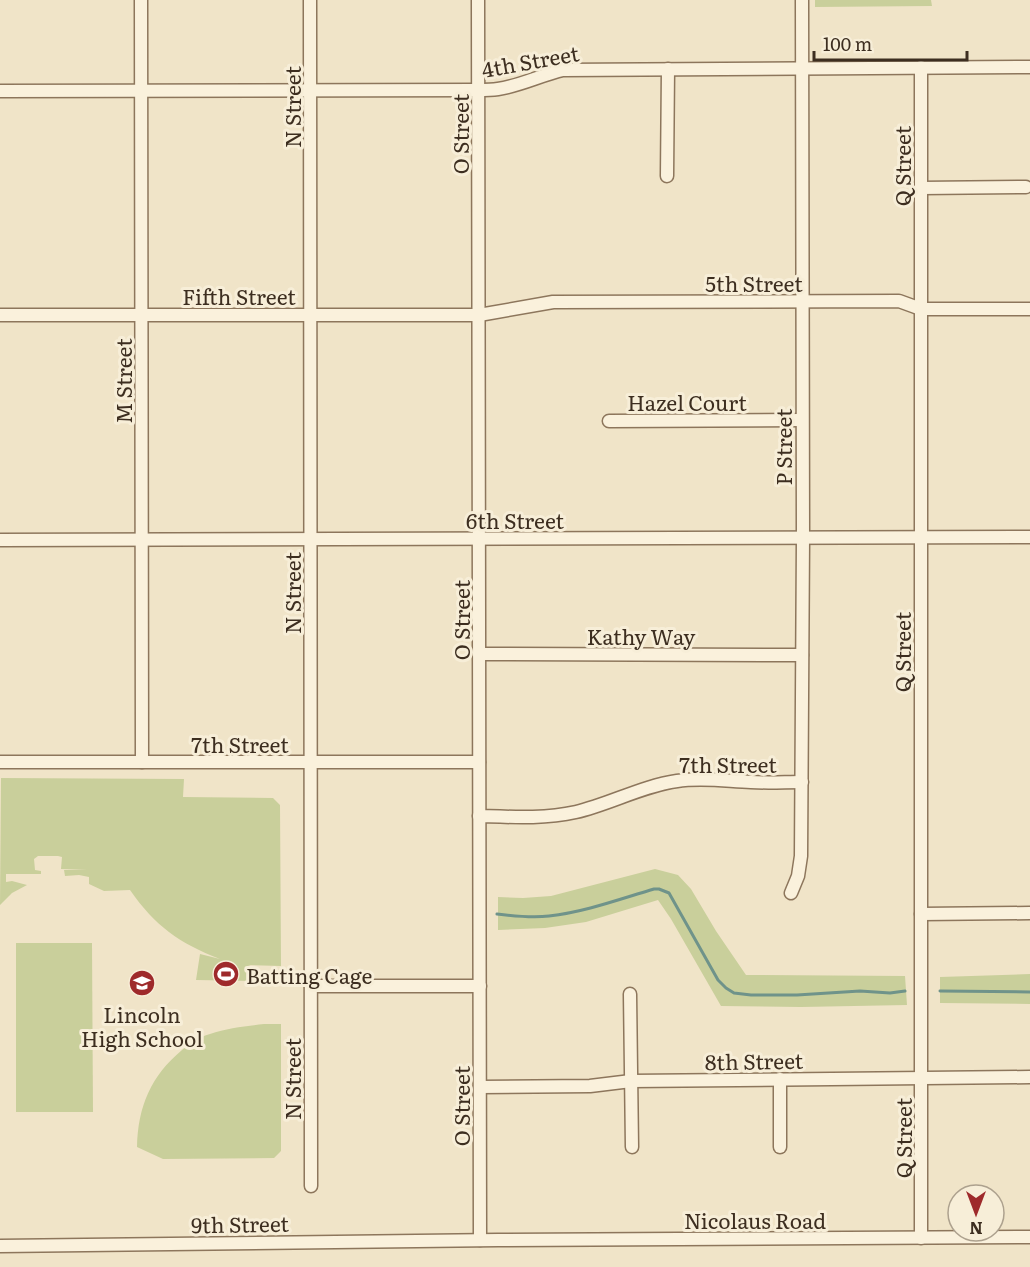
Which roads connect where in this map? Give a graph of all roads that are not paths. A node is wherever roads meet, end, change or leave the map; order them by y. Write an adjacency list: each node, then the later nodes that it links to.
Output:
1 (141, 0): 11 (street, M Street)
2 (310, 0): 12 (street, N Street)
3 (478, 0): 9 (street, O Street)
4 (802, 0): 7 (street, P Street)
5 (921, 67): 6 (street, 4th Street); 7 (street, 4th Street); 15 (street, Q Street)
6 (1030, 67)
7 (802, 68): 8 (street, 4th Street); 16 (street, P Street)
8 (668, 69): 9 (street, 4th Street); 13 (street)
9 (478, 90): 12 (street, 4th Street); 22 (street, O Street)
10 (0, 91): 11 (street, 4th Street)
11 (141, 91): 12 (street, 4th Street); 20 (street, M Street)
12 (310, 91): 21 (street, N Street)
13 (668, 176)
14 (1026, 187): 15 (street)
15 (921, 188): 17 (street, Q Street)
16 (802, 301): 17 (street, 5th Street); 22 (street, 5th Street); 23 (street, P Street)
17 (921, 309): 18 (street, 5th Street); 28 (street, Q Street)
18 (1030, 309)
19 (0, 315): 20 (street, Fifth Street)
20 (141, 315): 21 (street, Fifth Street); 26 (street, M Street)
21 (310, 315): 22 (street, Fifth Street); 29 (street, N Street)
22 (479, 315): 30 (street, O Street)
23 (802, 420): 24 (street, Hazel Court); 27 (street, P Street)
24 (609, 421)
25 (1030, 537): 28 (street, 6th Street)
26 (142, 538): 29 (street, 6th Street); 31 (street, 6th Street); 35 (street, M Street)
27 (803, 538): 28 (street, 6th Street); 30 (street, 6th Street); 33 (street, P Street)
28 (921, 538): 42 (street, Q Street)
29 (310, 539): 30 (street, 6th Street); 36 (street, N Street)
30 (479, 539): 32 (street, O Street)
31 (0, 540)
32 (479, 654): 33 (street, Kathy Way); 37 (street, O Street)
33 (802, 655): 38 (street, P Street)
34 (0, 762): 35 (street, 7th Street)
35 (142, 762): 36 (street, 7th Street)
36 (311, 762): 37 (street, 7th Street); 43 (street, N Street)
37 (479, 762): 39 (street, O Street)
38 (802, 782): 39 (street, 7th Street); 40 (street, P Street)
39 (479, 816): 44 (street, O Street)
40 (791, 893)
41 (1030, 913): 42 (street)
42 (921, 914): 47 (street, Q Street)
43 (311, 986): 44 (street); 53 (street, N Street)
44 (480, 986): 50 (street, O Street)
45 (630, 994): 49 (street)
46 (1030, 1077): 47 (street, 8th Street)
47 (921, 1078): 48 (street, 8th Street); 55 (street, Q Street)
48 (780, 1079): 49 (street, 8th Street); 51 (street)
49 (631, 1081): 50 (street, 8th Street); 52 (street)
50 (480, 1087): 56 (street, O Street)
51 (780, 1147)
52 (632, 1148)
53 (311, 1186)
54 (1030, 1237): 55 (street, Nicolaus Road)
55 (921, 1238): 56 (street, Nicolaus Road)
56 (480, 1240): 57 (street, 9th Street)
57 (0, 1246)

